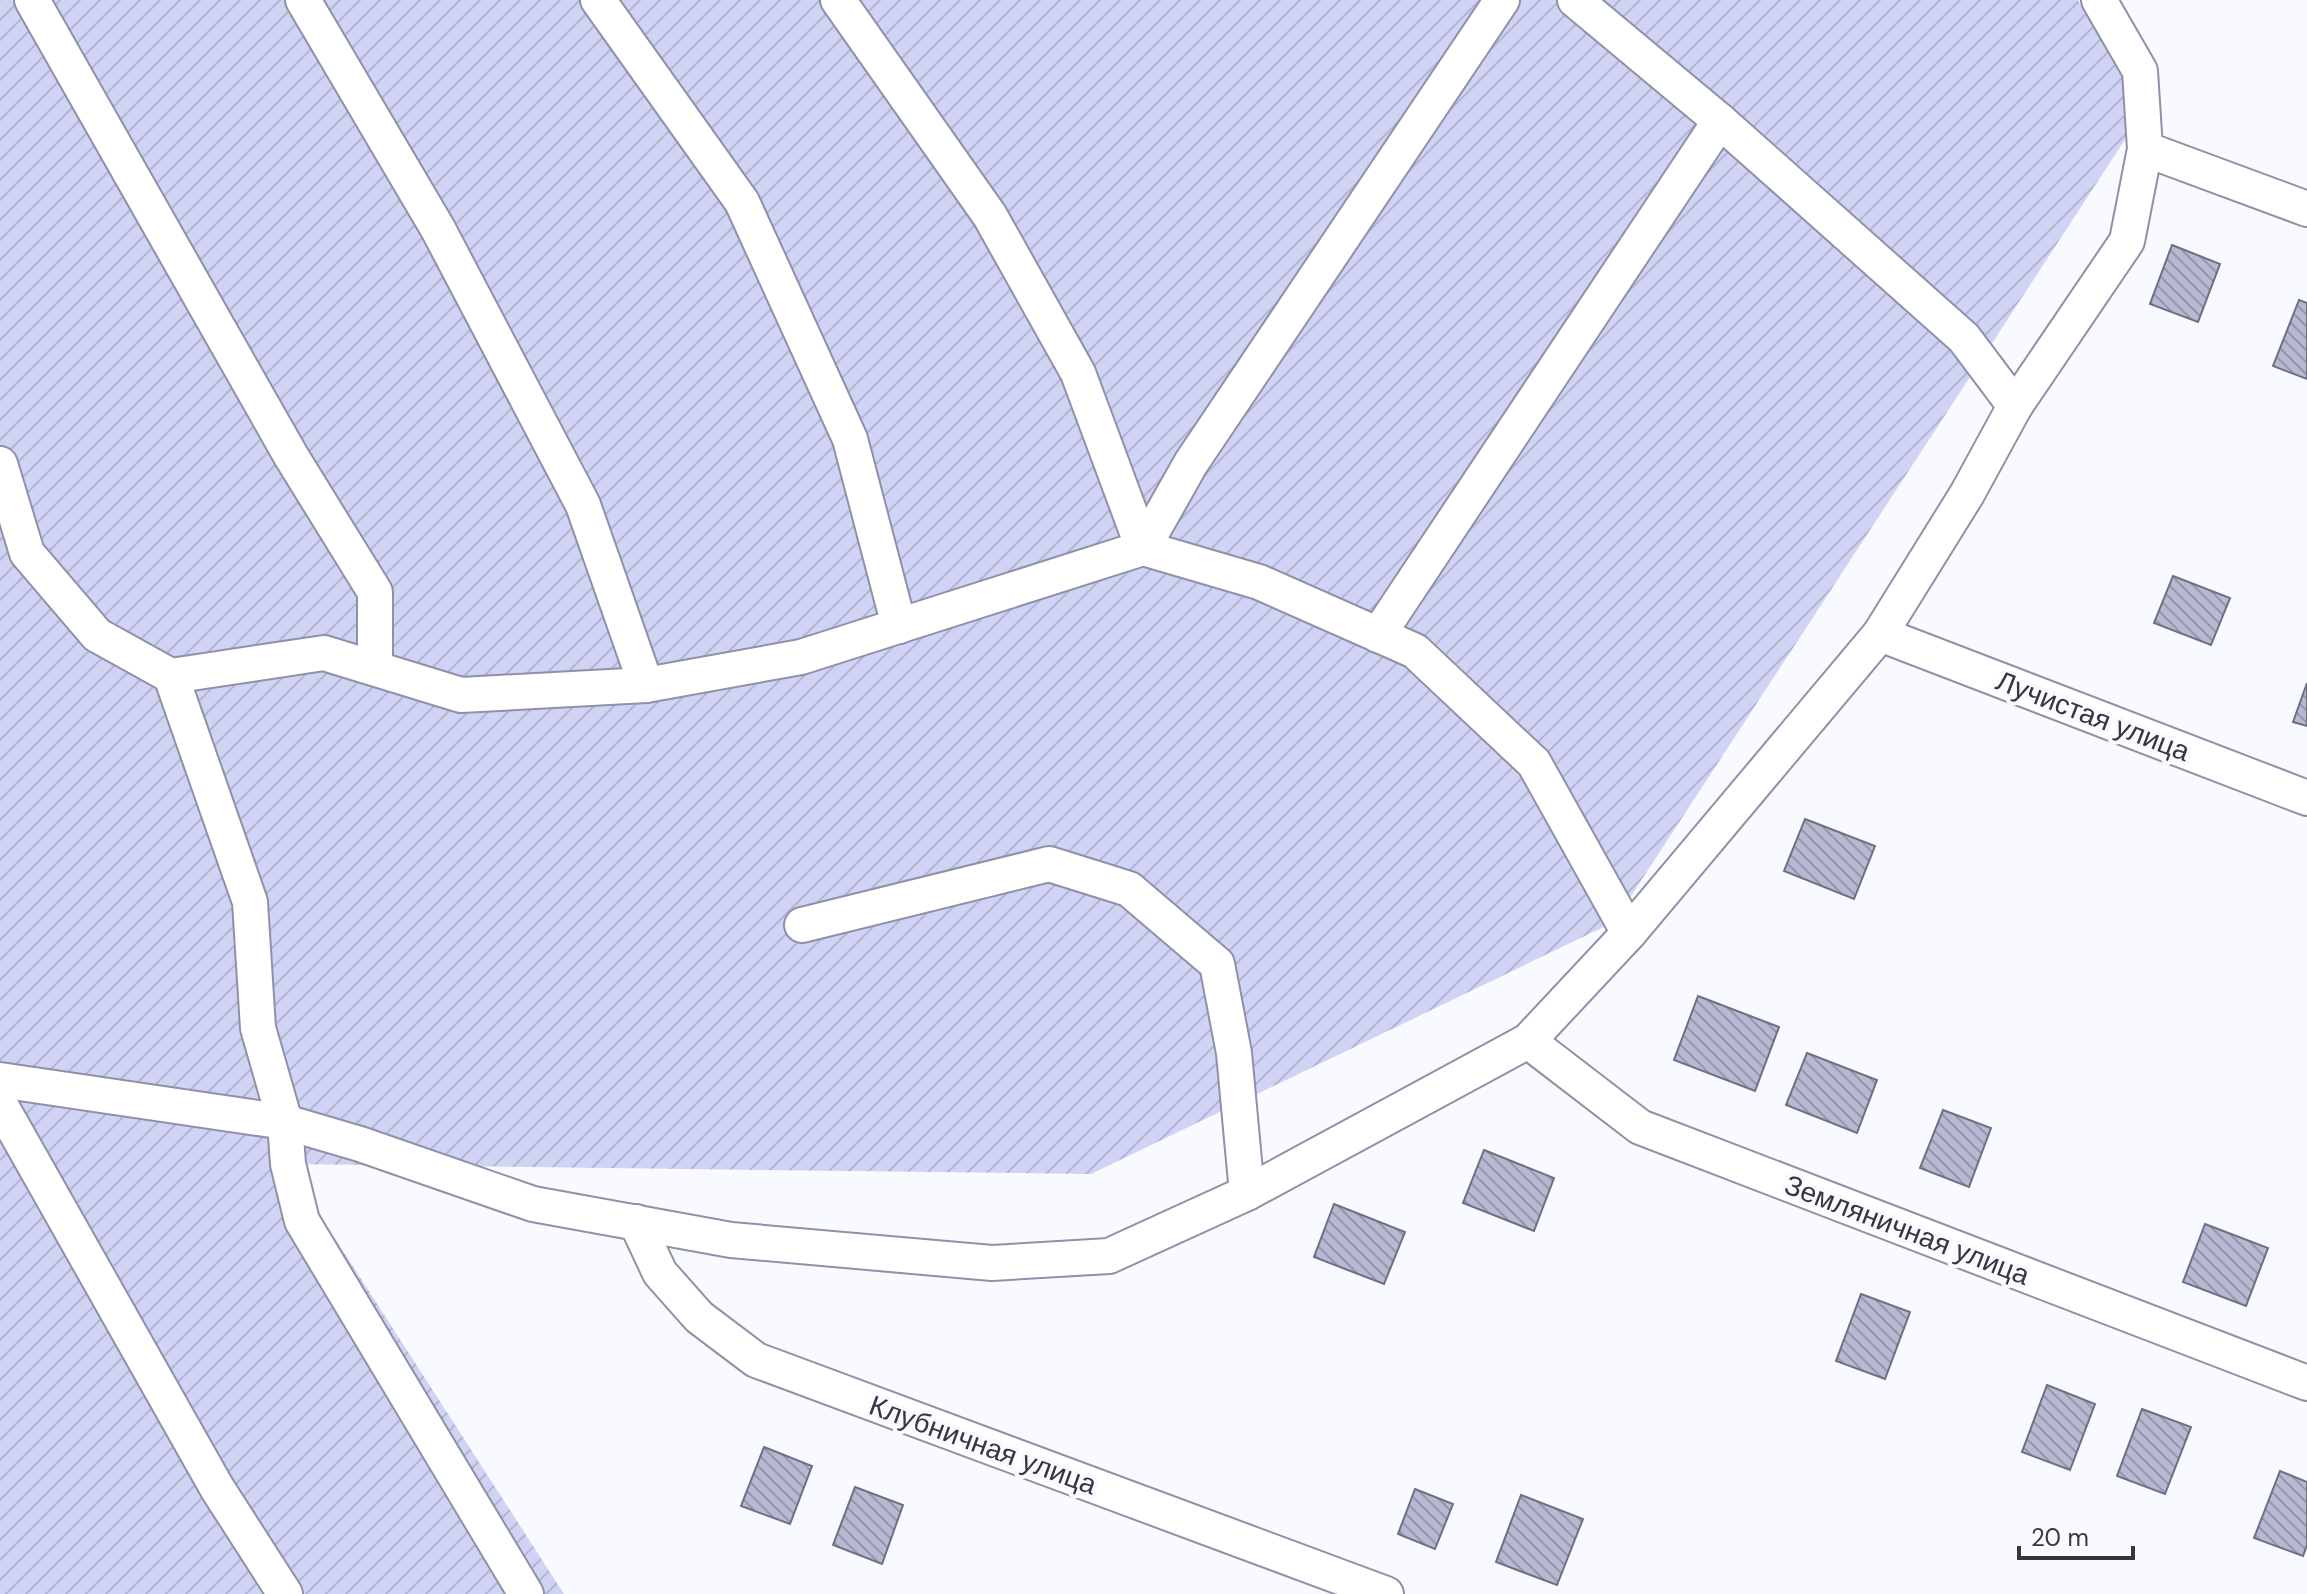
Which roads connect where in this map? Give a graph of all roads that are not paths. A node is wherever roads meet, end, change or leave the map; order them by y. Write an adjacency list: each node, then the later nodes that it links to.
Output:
1 (32, 0): 17 (street)
2 (303, 0): 19 (street)
3 (598, 0): 14 (street)
4 (838, 0): 13 (street)
5 (1502, 0): 13 (street)
6 (1575, 0): 8 (street)
7 (2099, 0): 9 (street)
8 (1720, 121): 11 (street); 16 (street)
9 (2145, 149): 10 (street); 11 (street)
10 (2307, 209)
11 (2015, 406): 15 (street)
12 (0, 464): 18 (street)
13 (1143, 548): 14 (street); 16 (street)
14 (899, 626): 19 (street)
15 (1880, 634): 20 (street, Лучистая улица); 22 (street)
16 (1378, 635): 22 (street)
17 (375, 668): 18 (street); 19 (street)
18 (171, 676): 26 (street)
19 (646, 685)
20 (2307, 798)
21 (802, 925): 27 (street)
22 (1629, 933): 23 (street)
23 (1528, 1041): 27 (street); 29 (street, Земляничная улица)
24 (0, 1080): 26 (street)
25 (0, 1104): 30 (street)
26 (285, 1122): 28 (street); 31 (street)
27 (1247, 1193): 28 (street)
28 (636, 1222): 32 (street, Клубничная улица)
29 (2307, 1383)
30 (285, 1594)
31 (526, 1594)
32 (1386, 1594)

